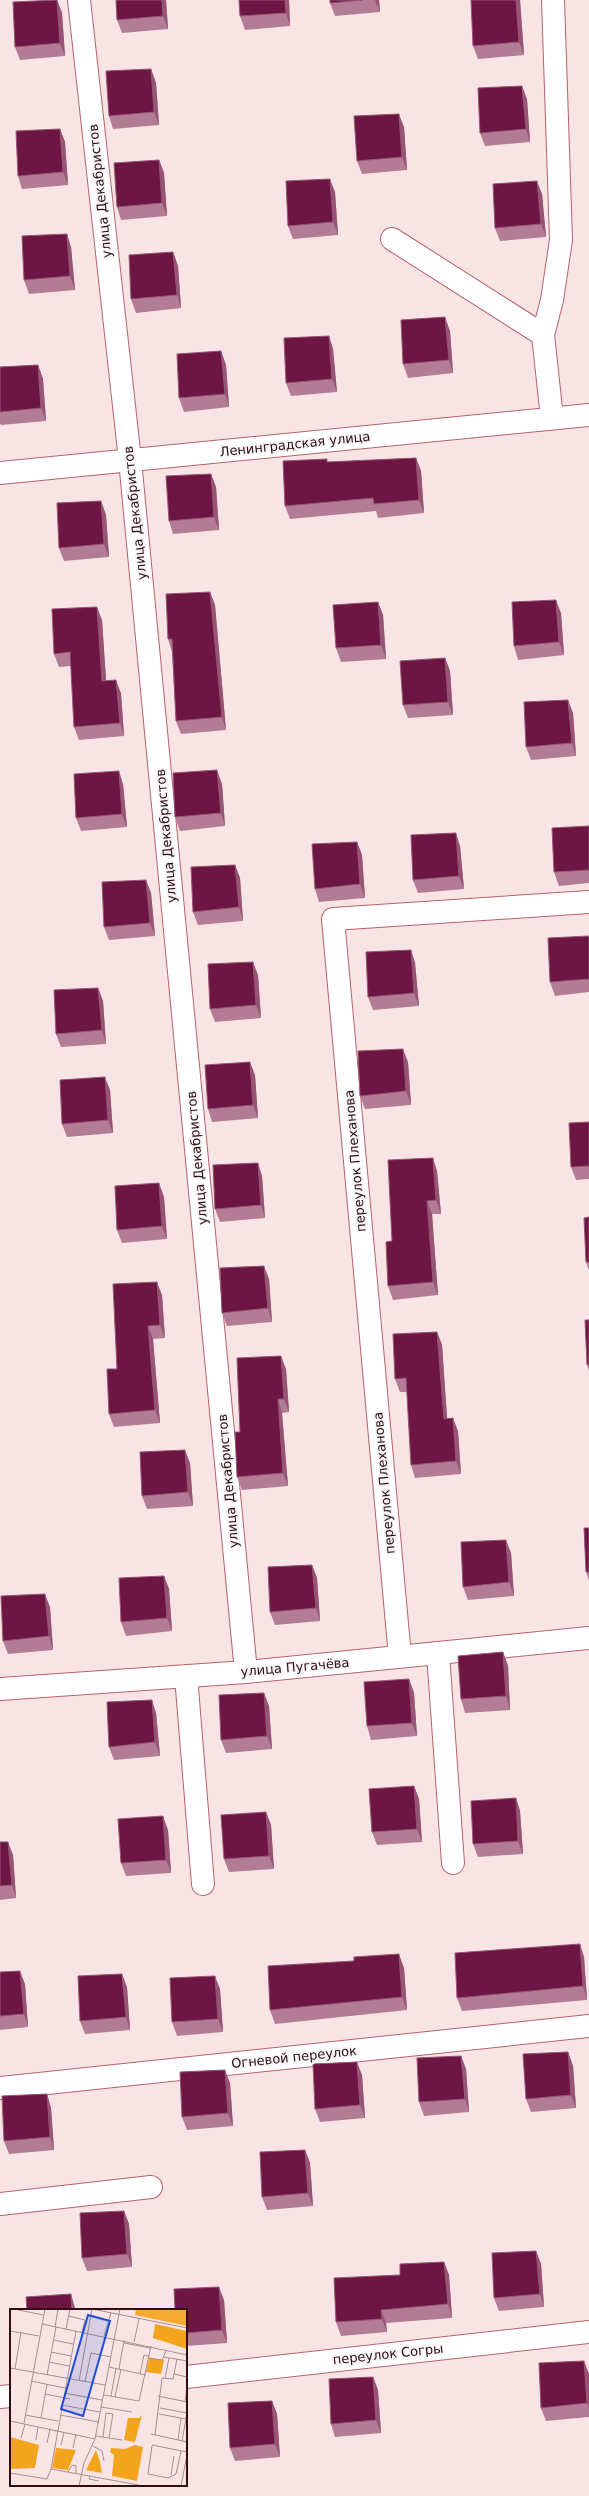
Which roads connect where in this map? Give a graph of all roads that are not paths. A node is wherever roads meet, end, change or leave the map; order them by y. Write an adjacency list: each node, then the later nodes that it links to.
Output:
1 (79, 0): 7 (street, улица Декабристов)
2 (552, 0): 4 (street)
3 (392, 239): 4 (street)
4 (543, 335): 6 (street)
5 (589, 415): 6 (street, Ленинградская улица)
6 (552, 418): 7 (street, Ленинградская улица)
7 (130, 460): 8 (street, Ленинградская улица); 13 (street, улица Декабристов)
8 (0, 473)
9 (589, 902): 12 (street, переулок Плеханова)
10 (589, 1638): 11 (street, улица Пугачёва)
11 (438, 1654): 12 (street, улица Пугачёва); 16 (street)
12 (400, 1658): 13 (street, улица Пугачёва)
13 (246, 1672): 14 (street, улица Пугачёва)
14 (186, 1676): 15 (street, улица Пугачёва); 17 (street)
15 (0, 1689)
16 (453, 1863)
17 (203, 1884)
18 (589, 2026): 19 (street, Огневой переулок)
19 (0, 2088)
20 (151, 2187): 21 (street)
21 (0, 2204)
22 (589, 2332): 23 (street, переулок Согры)
23 (187, 2377)
24 (10, 2396): 25 (street)
25 (0, 2397)

